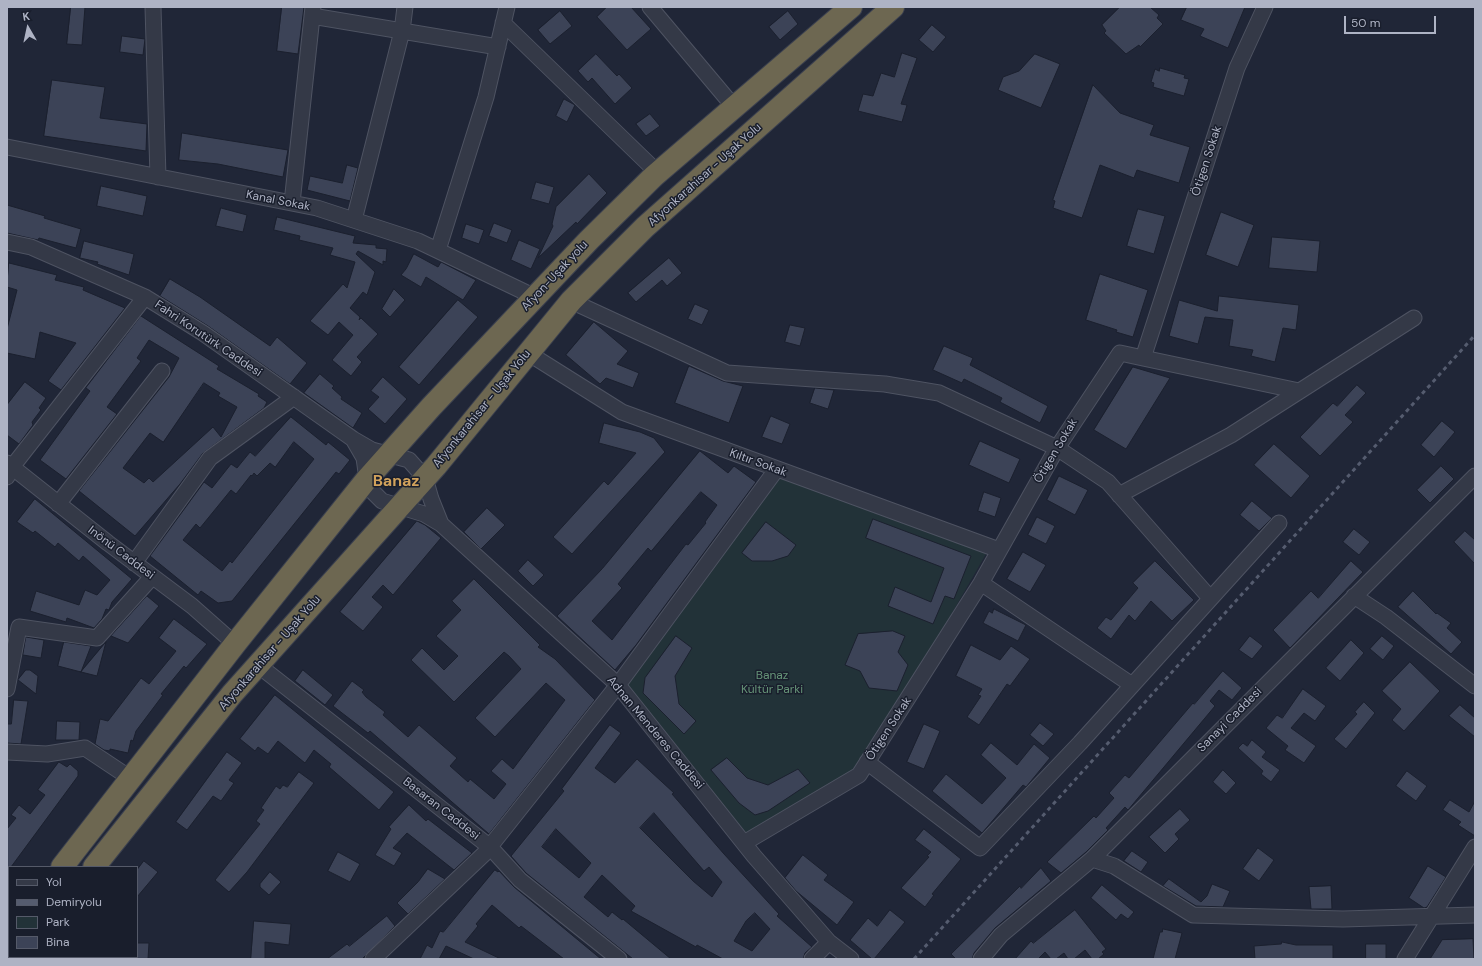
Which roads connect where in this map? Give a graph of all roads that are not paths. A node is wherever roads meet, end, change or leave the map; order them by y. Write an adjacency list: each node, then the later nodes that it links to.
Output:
1 (153, 7): 15 (street)
2 (405, 7): 10 (street)
3 (507, 7): 9 (street)
4 (650, 7): 12 (street)
5 (851, 7): 12 (highway)
6 (893, 7): 22 (highway, Afyonkarahisar - Uşak Yolu)
7 (1264, 7): 25 (street, Ötigen Sokak)
8 (313, 12): 10 (street); 16 (street)
9 (503, 23): 11 (street); 14 (street)
10 (402, 31): 11 (street); 17 (street)
11 (498, 47): 19 (street)
12 (734, 107): 14 (highway, Afyon-Uşak yolu)
13 (7, 147): 15 (street, Kanal Sokak)
14 (658, 172): 21 (highway, Afyon-Uşak yolu)
15 (158, 177): 16 (street, Kanal Sokak)
16 (292, 203): 17 (street, Kanal Sokak)
17 (354, 220): 19 (street, Kanal Sokak)
18 (7, 242): 20 (street, Fahri Korutürk Caddesi)
19 (438, 250): 21 (street, Kanal Sokak)
20 (144, 297): 28 (street, Fahri Korutürk Caddesi); 32 (street)
21 (535, 297): 31 (highway, Afyon-Uşak yolu)
22 (571, 301): 24 (highway, Afyonkarahisar - Uşak Yolu); 30 (street)
23 (1414, 318): 27 (street)
24 (528, 353): 33 (street, Kıltır Sokak); 35 (highway, Afyonkarahisar - Uşak Yolu)
25 (1143, 358): 27 (street); 30 (street, Ötigen Sokak)
26 (162, 372): 38 (street)
27 (1299, 391): 37 (street)
28 (294, 398): 29 (street, Fahri Korutürk Caddesi); 43 (street)
29 (353, 439): 31 (street, Fahri Korutürk Caddesi); 36 (street)
30 (1057, 448): 37 (street); 42 (street, Ötigen Sokak)
31 (388, 455): 35 (street); 36 (highway)
32 (8, 468): 38 (street, Inönü Caddesi)
33 (776, 470): 42 (street, Kıltır Sokak); 50 (street)
34 (1475, 476): 46 (street, Sanayi Caddesi)
35 (425, 478): 39 (highway, Afyonkarahisar - Uşak Yolu); 41 (street)
36 (367, 479): 39 (street); 48 (highway)
37 (1119, 495): 47 (street)
38 (58, 504): 43 (street, Inönü Caddesi)
39 (399, 507): 41 (street); 49 (highway, Afyonkarahisar - Uşak Yolu)
40 (1279, 523): 47 (street)
41 (441, 524): 50 (street, Adnan Menderes Caddesi)
42 (999, 550): 45 (street, Ötigen Sokak)
43 (134, 563): 44 (street, Inönü Caddesi)
44 (152, 577): 48 (street, Inönü Caddesi); 53 (street)
45 (981, 583): 51 (street); 55 (street, Ötigen Sokak)
46 (1354, 596): 52 (street); 60 (street, Sanayi Caddesi)
47 (1210, 598): 51 (street)
48 (235, 644): 56 (highway)
49 (258, 665): 58 (street, Basaran Caddesi); 62 (highway, Afyonkarahisar - Uşak Yolu)
50 (618, 685): 57 (street, Adnan Menderes Caddesi); 58 (street)
51 (1132, 685): 55 (street)
52 (1475, 686)
53 (7, 689)
54 (7, 752): 56 (street)
55 (867, 762): 57 (street, Ötigen Sokak)
56 (130, 778): 61 (highway)
57 (744, 843): 65 (street, Adnan Menderes Caddesi)
58 (490, 847): 66 (street); 67 (street, Basaran Caddesi)
59 (1475, 847): 64 (street)
60 (1092, 859): 64 (street); 70 (street, Sanayi Caddesi)
61 (63, 866)
62 (95, 866)
63 (1475, 915): 64 (street)
64 (1432, 916): 71 (street)
65 (829, 942): 68 (street); 69 (street, Adnan Menderes Caddesi)
66 (373, 959)
67 (619, 959)
68 (812, 959)
69 (851, 959)
70 (981, 959)
71 (1405, 959)

